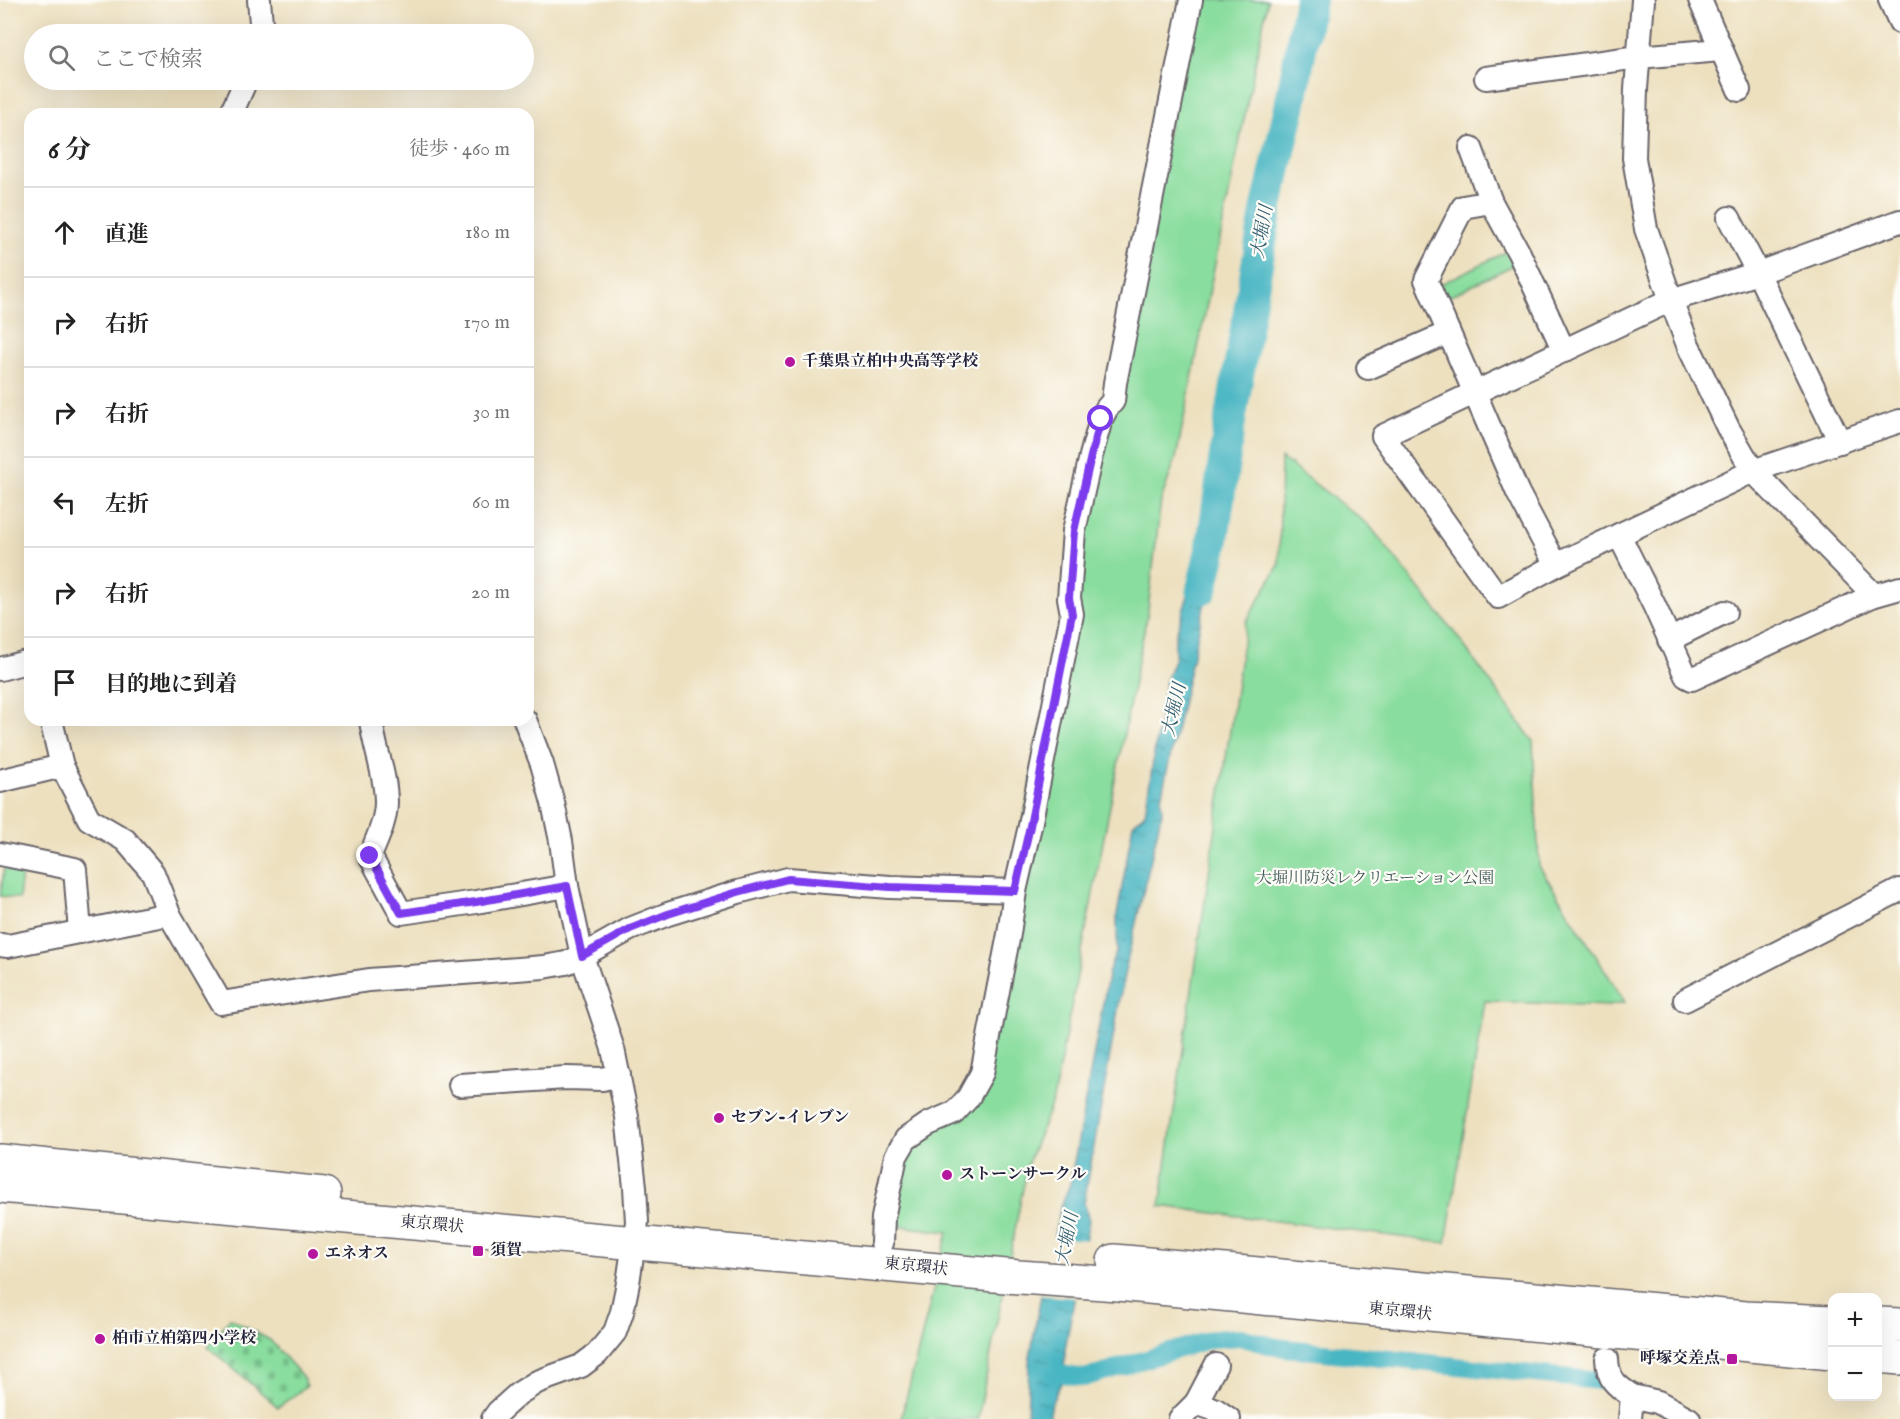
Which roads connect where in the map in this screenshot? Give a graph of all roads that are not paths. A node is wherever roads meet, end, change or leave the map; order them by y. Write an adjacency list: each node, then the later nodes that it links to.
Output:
1 (259, 0): 7 (street)
2 (1191, 0): 43 (street)
3 (1643, 0): 9 (street)
4 (1700, 0): 8 (street)
5 (1890, 0): 6 (street)
6 (1900, 22)
7 (260, 24)
8 (1721, 50): 9 (street); 12 (street)
9 (1638, 57): 10 (street); 19 (street)
10 (1486, 78)
11 (242, 90): 13 (street)
12 (1739, 90)
13 (234, 108)
14 (1471, 148): 15 (street)
15 (1491, 202): 20 (street); 21 (street)
16 (1729, 219): 18 (street)
17 (1900, 221): 18 (street)
18 (1758, 273): 19 (street); 25 (street)
19 (1671, 300): 21 (street); 26 (street)
20 (1449, 333): 22 (street); 23 (street)
21 (1564, 351): 23 (street)
22 (1368, 368)
23 (1475, 394): 28 (street); 28 (street)
24 (1900, 421): 25 (street)
25 (1840, 442): 26 (street)
26 (1753, 471): 27 (street); 30 (street)
27 (1619, 535): 28 (street); 32 (street)
28 (1556, 565)
29 (1900, 588): 30 (street)
30 (1872, 596): 32 (street)
31 (1725, 612): 32 (street)
32 (1670, 640)
33 (24, 663): 34 (street)
34 (0, 669)
35 (52, 726): 38 (street)
36 (371, 726): 41 (street)
37 (527, 726): 41 (street)
38 (62, 766): 39 (street); 44 (street)
39 (0, 781)
40 (0, 854): 45 (street)
41 (567, 886): 47 (street)
42 (1900, 890): 48 (street)
43 (1015, 891): 47 (street); 54 (street)
44 (169, 914): 45 (street); 47 (street)
45 (80, 932): 46 (street)
46 (0, 945)
47 (582, 956): 49 (street)
48 (1685, 1000)
49 (619, 1075): 50 (street); 53 (street)
50 (460, 1085)
51 (0, 1161): 53 (highway, 東京環状)
52 (0, 1186): 53 (highway, 東京環状)
53 (635, 1232): 54 (highway, 東京環状); 55 (highway, 東京環状); 67 (street)
54 (882, 1243): 55 (highway, 東京環状)
55 (1007, 1265): 56 (highway, 東京環状)
56 (1118, 1272): 57 (highway, 東京環状); 60 (highway, 東京環状)
57 (1828, 1322)
58 (1882, 1324): 59 (highway)
59 (1900, 1325)
60 (1828, 1352)
61 (1882, 1356): 62 (highway)
62 (1900, 1358)
63 (1607, 1359): 65 (street)
64 (1216, 1365): 66 (street)
65 (1632, 1396): 70 (street); 71 (street)
66 (1196, 1403): 68 (street); 69 (street)
67 (493, 1419)
68 (1179, 1419)
69 (1229, 1419)
70 (1630, 1419)
71 (1689, 1419)

